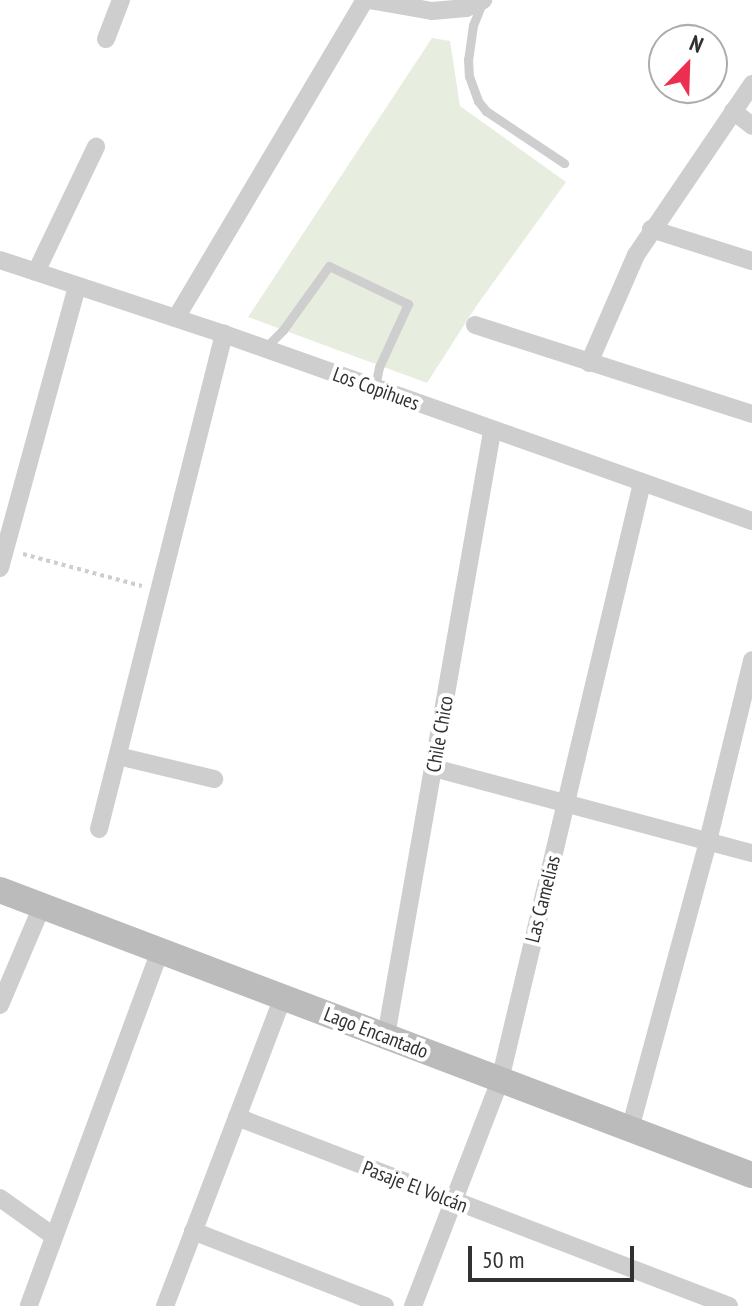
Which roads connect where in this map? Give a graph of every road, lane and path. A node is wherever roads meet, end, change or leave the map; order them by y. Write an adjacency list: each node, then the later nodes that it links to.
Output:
1 (121, 0): 4 (street)
2 (367, 0): 3 (street); 15 (street)
3 (483, 0): 9 (lane)
4 (106, 39)
5 (752, 84): 6 (street)
6 (733, 111): 7 (street); 10 (street)
7 (752, 126)
8 (96, 147): 13 (street)
9 (564, 163)
10 (651, 229): 12 (street); 19 (street)
11 (0, 260): 13 (street, Los Copihues)
12 (752, 261)
13 (36, 272): 14 (street, Los Copihues)
14 (77, 286): 15 (street, Los Copihues); 25 (street)
15 (176, 318): 17 (street, Los Copihues)
16 (475, 325): 19 (street)
17 (224, 334): 18 (street, Los Copihues); 27 (street)
18 (263, 348): 20 (street, Los Copihues); 20 (lane)
19 (589, 363): 21 (street)
20 (375, 389): 22 (street, Los Copihues)
21 (752, 414)
22 (492, 432): 23 (street, Los Copihues); 30 (street, Chile Chico)
23 (642, 483): 24 (street, Los Copihues); 32 (street, Las Camelias)
24 (752, 521)
25 (5, 549): 26 (street); 27 (path)
26 (0, 568)
27 (159, 590): 29 (street)
28 (752, 660): 34 (street)
29 (118, 756): 31 (street); 33 (street)
30 (434, 768): 32 (street); 41 (street, Chile Chico)
31 (214, 779)
32 (566, 804): 34 (street); 42 (street, Las Camelias)
33 (99, 829)
34 (708, 841): 35 (street); 44 (street)
35 (752, 853)
36 (0, 890): 37 (street, Lago Encantado)
37 (42, 906): 38 (street, Lago Encantado); 40 (street)
38 (160, 951): 39 (street, Lago Encantado); 49 (street)
39 (283, 997): 41 (street, Lago Encantado); 43 (street)
40 (0, 1005)
41 (386, 1036): 42 (street, Lago Encantado)
42 (500, 1080): 44 (street, Lago Encantado); 47 (street, Las Camelias)
43 (237, 1117): 47 (street, Pasaje El Volcán); 48 (street)
44 (630, 1129): 45 (street, Lago Encantado)
45 (752, 1175)
46 (0, 1198): 49 (street)
47 (453, 1202): 53 (street, Las Camelias); 54 (street, Pasaje El Volcán)
48 (193, 1231): 51 (street); 52 (street)
49 (52, 1235): 50 (street)
50 (29, 1305)
51 (165, 1306)
52 (385, 1306)
53 (413, 1306)
54 (729, 1306)

